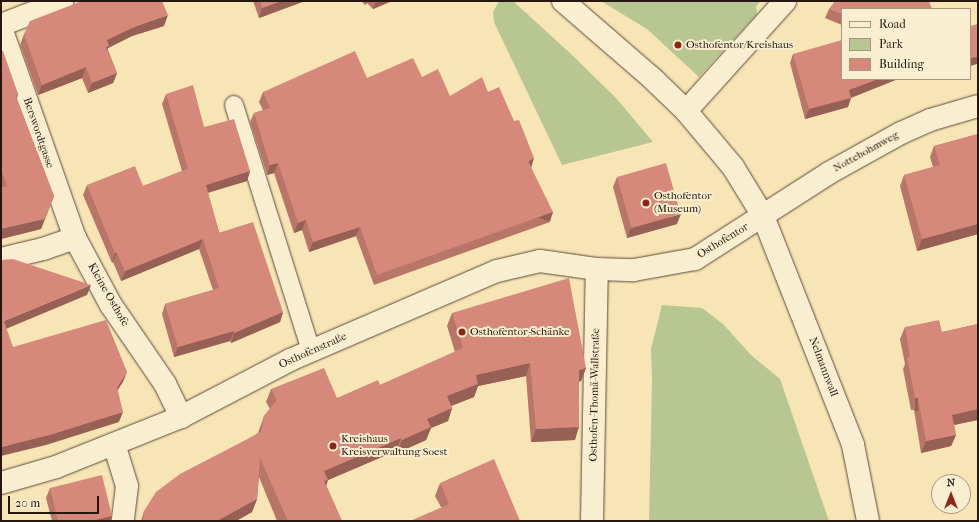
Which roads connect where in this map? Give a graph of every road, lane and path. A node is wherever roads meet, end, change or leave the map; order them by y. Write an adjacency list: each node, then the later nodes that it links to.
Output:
1 (63, 1): 4 (street)
2 (563, 1): 8 (street, Nelmannwall)
3 (785, 1): 8 (street)
4 (1, 25)
5 (1, 28): 10 (street, Berswordtgasse)
6 (234, 105): 14 (lane)
7 (978, 106): 9 (street, Nottebohmweg)
8 (686, 111): 9 (street, Nelmannwall)
9 (763, 216): 13 (street, Osthofentor); 20 (street, Nelmannwall)
10 (75, 238): 11 (street); 15 (street, Kleine Osthofe)
11 (1, 259)
12 (597, 269): 13 (street, Osthofenstraße); 14 (street, Osthofenstraße); 19 (street, Osthofen-Thomä-Wallstraße)
13 (634, 270)
14 (310, 351): 15 (street, Osthofenstraße)
15 (181, 417): 16 (street, Osthofenstraße)
16 (114, 444): 17 (street, Osthofenstraße); 18 (street)
17 (1, 483)
18 (124, 521)
19 (592, 521)
20 (868, 521)

